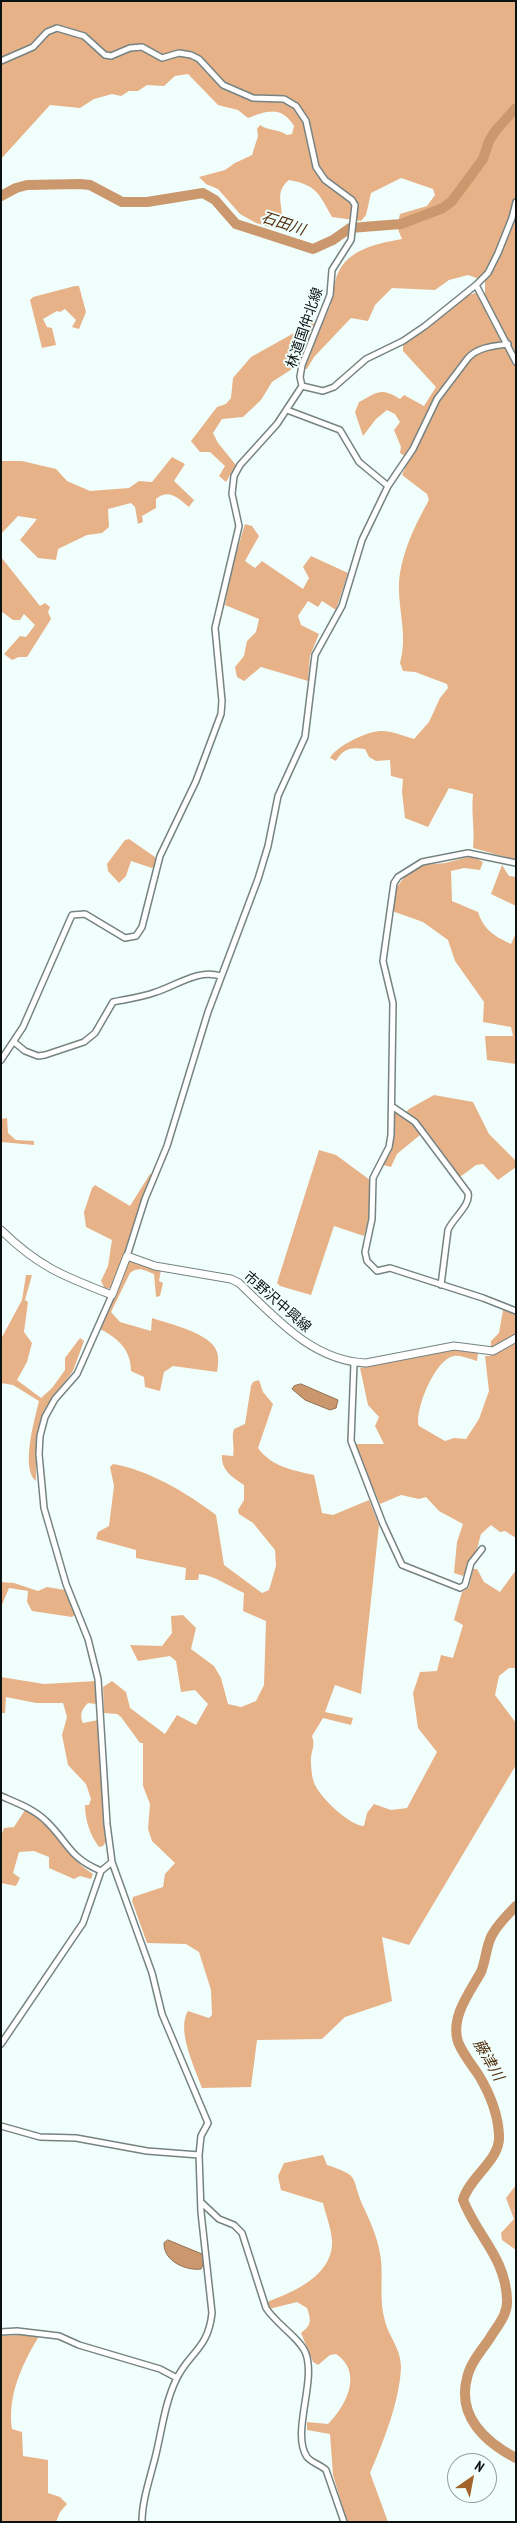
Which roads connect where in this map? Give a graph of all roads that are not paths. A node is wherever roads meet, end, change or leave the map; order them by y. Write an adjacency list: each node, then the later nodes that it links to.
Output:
1 (1, 61): 6 (street, 林道国仲北線)
2 (516, 202): 3 (street, 林道国仲北線)
3 (476, 285): 4 (street); 6 (street, 林道国仲北線)
4 (508, 344): 5 (street); 8 (street)
5 (516, 362)
6 (302, 386): 7 (street)
7 (287, 410): 8 (street); 11 (street)
8 (388, 486): 10 (street)
9 (516, 863): 13 (street)
10 (221, 976): 11 (street); 15 (street)
11 (14, 1042): 12 (street)
12 (1, 1060)
13 (393, 1107): 16 (street); 16 (street)
14 (1, 1230): 17 (main road)
15 (127, 1256): 17 (main road); 20 (main road, 市野沢中興線)
16 (441, 1285): 18 (street)
17 (112, 1295): 23 (street)
18 (516, 1311)
19 (516, 1338): 20 (main road, 市野沢中興線)
20 (354, 1363): 21 (street)
21 (482, 1549)
22 (1, 1796): 24 (street)
23 (112, 1862): 24 (street); 27 (street)
24 (101, 1871): 25 (street)
25 (1, 2044)
26 (1, 2126): 27 (street)
27 (199, 2156): 28 (street)
28 (202, 2203): 30 (street); 32 (street)
29 (1, 2332): 30 (street)
30 (177, 2378): 31 (street)
31 (142, 2522)
32 (344, 2522)

